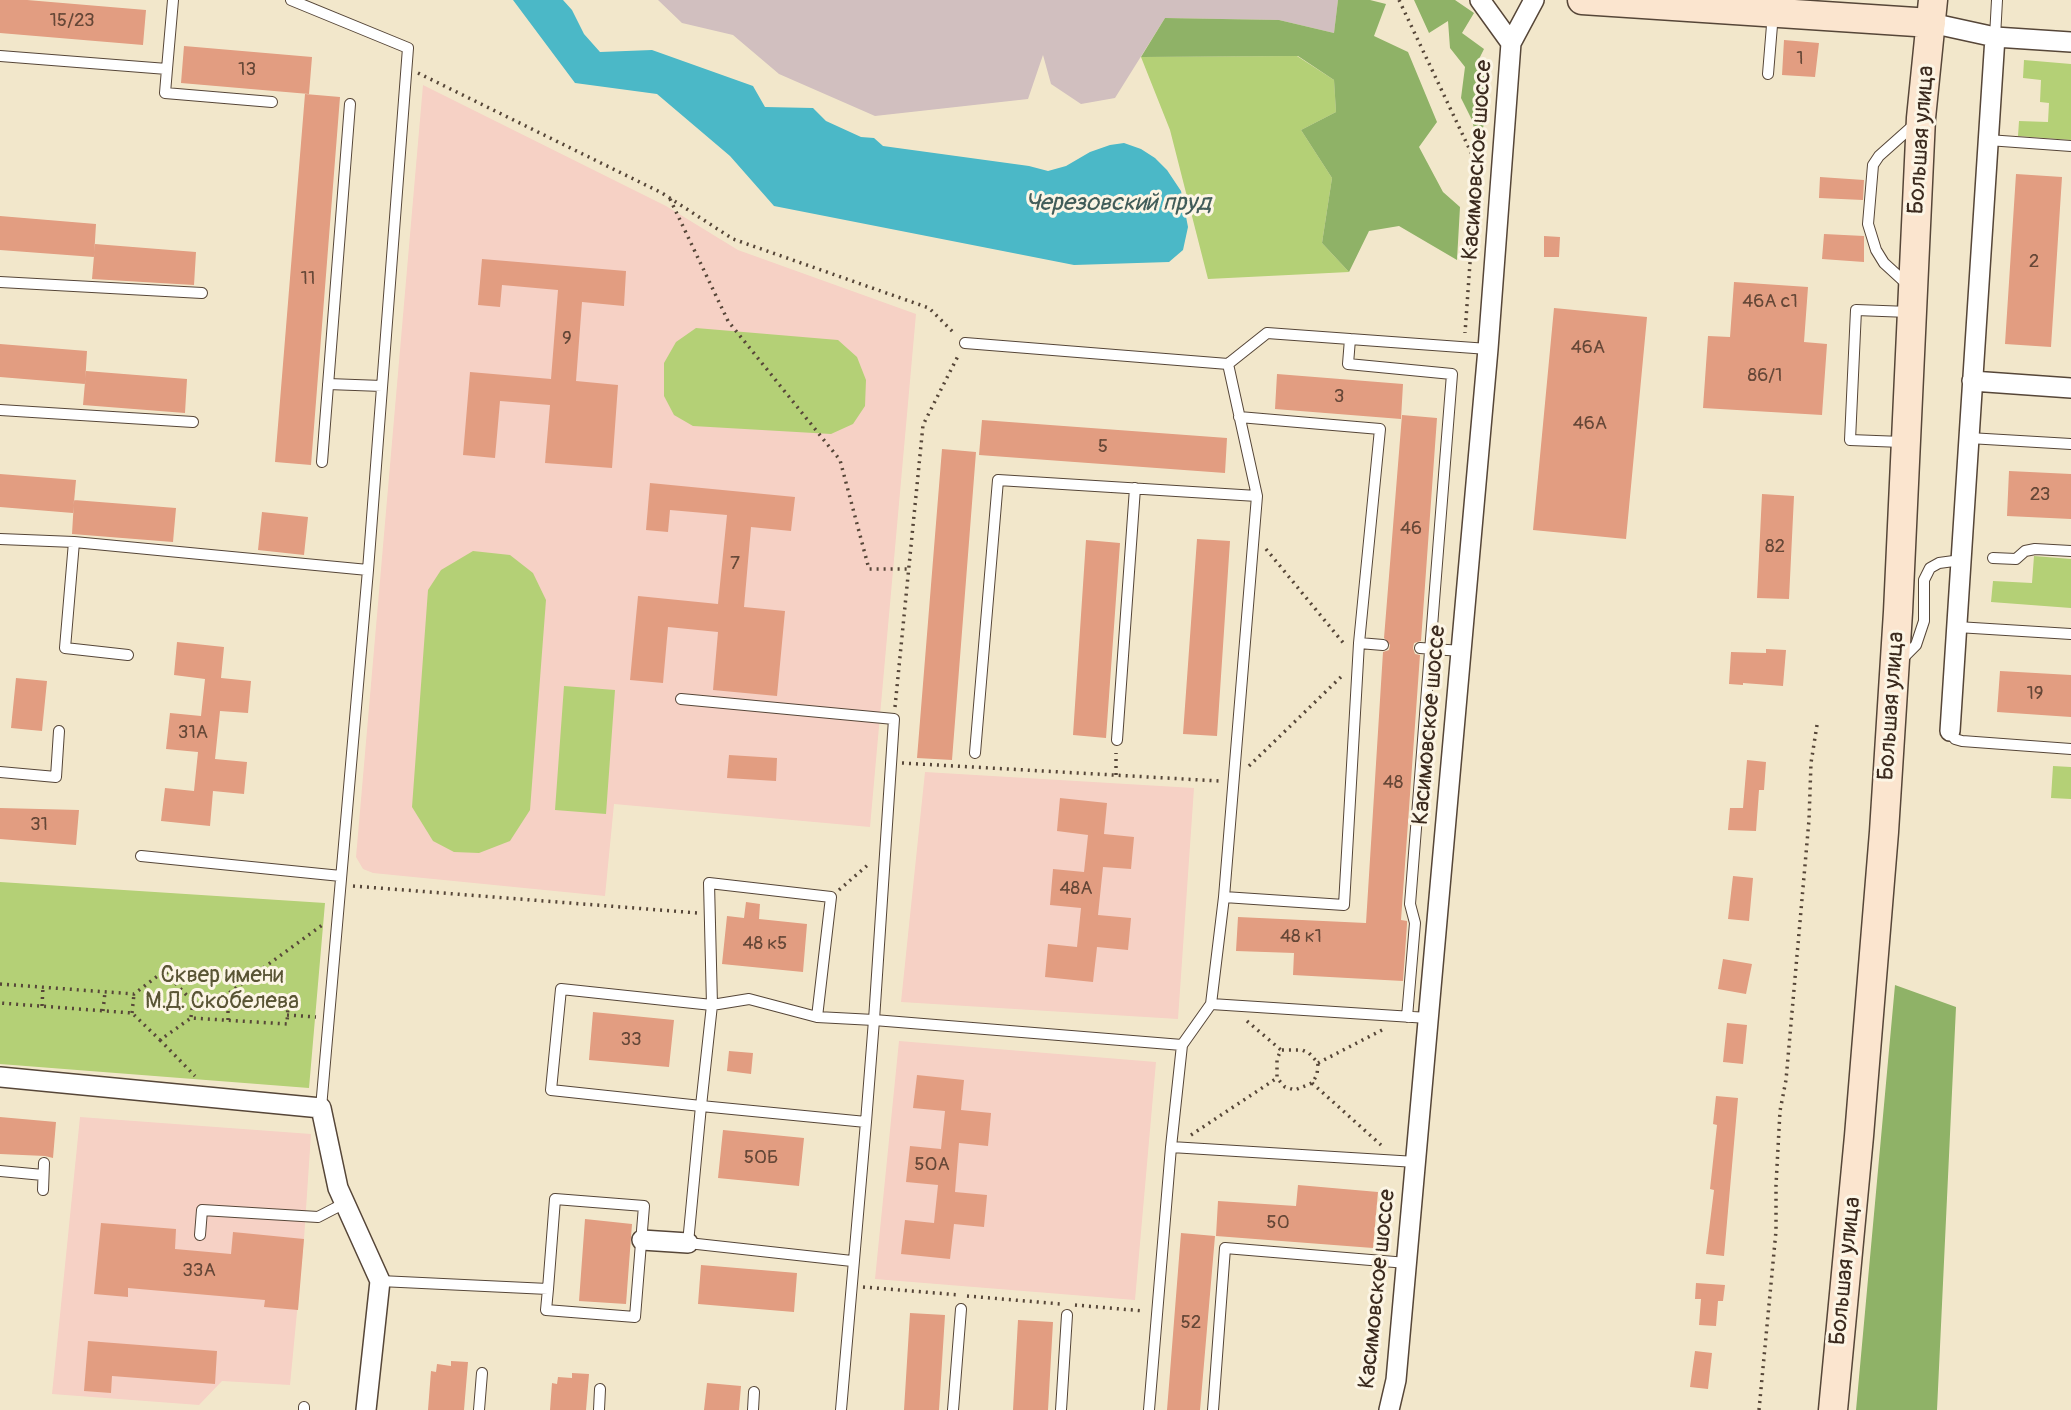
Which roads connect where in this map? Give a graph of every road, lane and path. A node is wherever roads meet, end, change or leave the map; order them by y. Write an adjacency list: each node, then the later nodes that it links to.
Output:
1 (173, 0): 15 (lane)
2 (291, 0): 14 (lane)
3 (1399, 0): 28 (path)
4 (1480, 0): 12 (street, Касимовское шоссе)
5 (1534, 0): 12 (street, Касимовское шоссе)
6 (1582, 0): 8 (street)
7 (1997, 0): 10 (lane)
8 (1792, 9): 9 (street); 16 (lane)
9 (1932, 11): 10 (street); 19 (street, Большая улица)
10 (1994, 37): 11 (street); 20 (street)
11 (2071, 41)
12 (1511, 43): 29 (street, Касимовское шоссе)
13 (0, 56): 15 (lane)
14 (406, 67): 22 (path); 33 (lane)
15 (167, 69): 17 (lane)
16 (1768, 74)
17 (272, 102)
18 (350, 104): 32 (lane)
19 (1921, 118): 25 (street, Большая улица); 25 (lane)
20 (1988, 140): 21 (lane); 31 (street)
21 (2071, 146)
22 (670, 198): 27 (path); 50 (path)
23 (0, 282): 24 (lane)
24 (202, 293)
25 (1914, 302): 39 (street, Большая улица); 39 (lane)
26 (1350, 339): 28 (lane); 30 (lane); 56 (lane)
27 (964, 343): 30 (lane); 50 (path)
28 (1463, 347): 29 (lane)
29 (1489, 349): 57 (street, Касимовское шоссе)
30 (1228, 364): 36 (lane)
31 (1972, 381): 34 (street); 38 (street)
32 (328, 384): 33 (lane); 41 (lane)
33 (382, 386): 51 (lane)
34 (2071, 388)
35 (0, 410): 37 (lane)
36 (1239, 417): 43 (lane); 54 (lane)
37 (193, 422)
38 (1969, 438): 40 (lane); 49 (street)
39 (1907, 442): 60 (street, Большая улица)
40 (2071, 444)
41 (322, 462)
42 (1135, 488): 43 (lane); 66 (lane); 68 (lane)
43 (1256, 496): 44 (lane)
44 (1253, 533): 59 (path); 72 (lane)
45 (0, 539): 46 (lane)
46 (74, 542): 51 (lane); 58 (lane)
47 (2071, 551): 48 (lane)
48 (1993, 558)
49 (1961, 560): 52 (street); 60 (lane)
50 (909, 569): 62 (path)
51 (368, 570): 75 (lane)
52 (1957, 627): 53 (lane); 65 (street)
53 (2071, 634)
54 (1359, 643): 55 (lane); 59 (lane)
55 (1383, 645)
56 (1426, 648): 57 (lane); 97 (lane)
57 (1461, 651): 99 (street, Касимовское шоссе)
58 (128, 655)
59 (1358, 660): 72 (path); 77 (lane)
60 (1895, 665): 145 (street, Большая улица)
61 (681, 699): 62 (lane)
62 (894, 719): 69 (lane)
63 (1817, 725): 144 (path)
64 (59, 731): 70 (lane)
65 (1950, 731): 67 (lane)
66 (1117, 740): 71 (path)
67 (2071, 749)
68 (975, 753)
69 (891, 762): 71 (path); 73 (lane)
70 (0, 772)
71 (1116, 775): 72 (path)
72 (1233, 782): 77 (lane)
73 (885, 850): 76 (path); 101 (lane)
74 (141, 856): 75 (lane)
75 (341, 880): 78 (lane); 79 (path)
76 (831, 897): 79 (lane); 96 (lane)
77 (1224, 897): 88 (lane)
78 (338, 913): 86 (path); 95 (lane)
79 (710, 914): 89 (lane)
80 (0, 984): 81 (path)
81 (43, 987): 82 (path); 90 (path)
82 (105, 992): 83 (path); 92 (path)
83 (134, 994): 84 (path); 93 (path)
84 (193, 1002): 86 (path); 98 (path)
85 (0, 1003): 90 (path)
86 (216, 1003): 87 (path)
87 (228, 1003): 94 (path); 100 (path)
88 (1211, 1004): 91 (lane); 103 (lane)
89 (712, 1005): 96 (lane); 110 (lane); 110 (lane)
90 (41, 1006): 92 (path)
91 (1230, 1006): 97 (lane); 104 (path)
92 (103, 1011): 93 (path)
93 (132, 1013): 102 (path)
94 (287, 1015): 95 (path); 100 (path)
95 (329, 1017): 111 (lane)
96 (817, 1017): 101 (lane)
97 (1407, 1017): 99 (lane); 105 (path)
98 (191, 1018): 100 (path); 102 (path)
99 (1428, 1018): 114 (street, Касимовское шоссе)
100 (228, 1020)
101 (874, 1020): 103 (lane); 112 (lane)
102 (160, 1041): 109 (path)
103 (1182, 1045): 113 (lane)
104 (1281, 1050): 105 (path); 107 (path)
105 (1318, 1063): 108 (path)
106 (0, 1077): 109 (street)
107 (1276, 1078): 108 (path); 113 (path)
108 (1312, 1083): 114 (path)
109 (216, 1097): 111 (street)
110 (701, 1107): 112 (lane); 122 (lane)
111 (321, 1108): 119 (street)
112 (866, 1122): 123 (lane)
113 (1171, 1147): 114 (lane); 129 (lane)
114 (1406, 1161): 124 (street, Касимовское шоссе)
115 (44, 1163): 117 (lane)
116 (0, 1171): 117 (lane)
117 (44, 1175): 118 (lane)
118 (43, 1191)
119 (345, 1203): 120 (lane); 125 (street)
120 (200, 1235)
121 (642, 1240): 122 (street); 127 (lane); 127 (lane)
122 (688, 1243): 123 (lane)
123 (852, 1261): 126 (lane)
124 (1407, 1263): 142 (lane); 143 (street, Касимовское шоссе)
125 (380, 1281): 127 (lane); 134 (street)
126 (850, 1286): 129 (path); 138 (lane)
127 (548, 1289)
128 (961, 1308): 139 (lane)
129 (1156, 1312): 141 (lane)
130 (1067, 1315): 140 (lane)
131 (482, 1373): 135 (lane)
132 (600, 1389): 136 (lane)
133 (754, 1392): 137 (lane)
134 (366, 1410)
135 (479, 1410)
136 (599, 1410)
137 (753, 1410)
138 (841, 1410)
139 (953, 1410)
140 (1061, 1410)
141 (1149, 1410)
142 (1213, 1410)
143 (1389, 1410)
144 (1759, 1410)
145 (1833, 1410)

